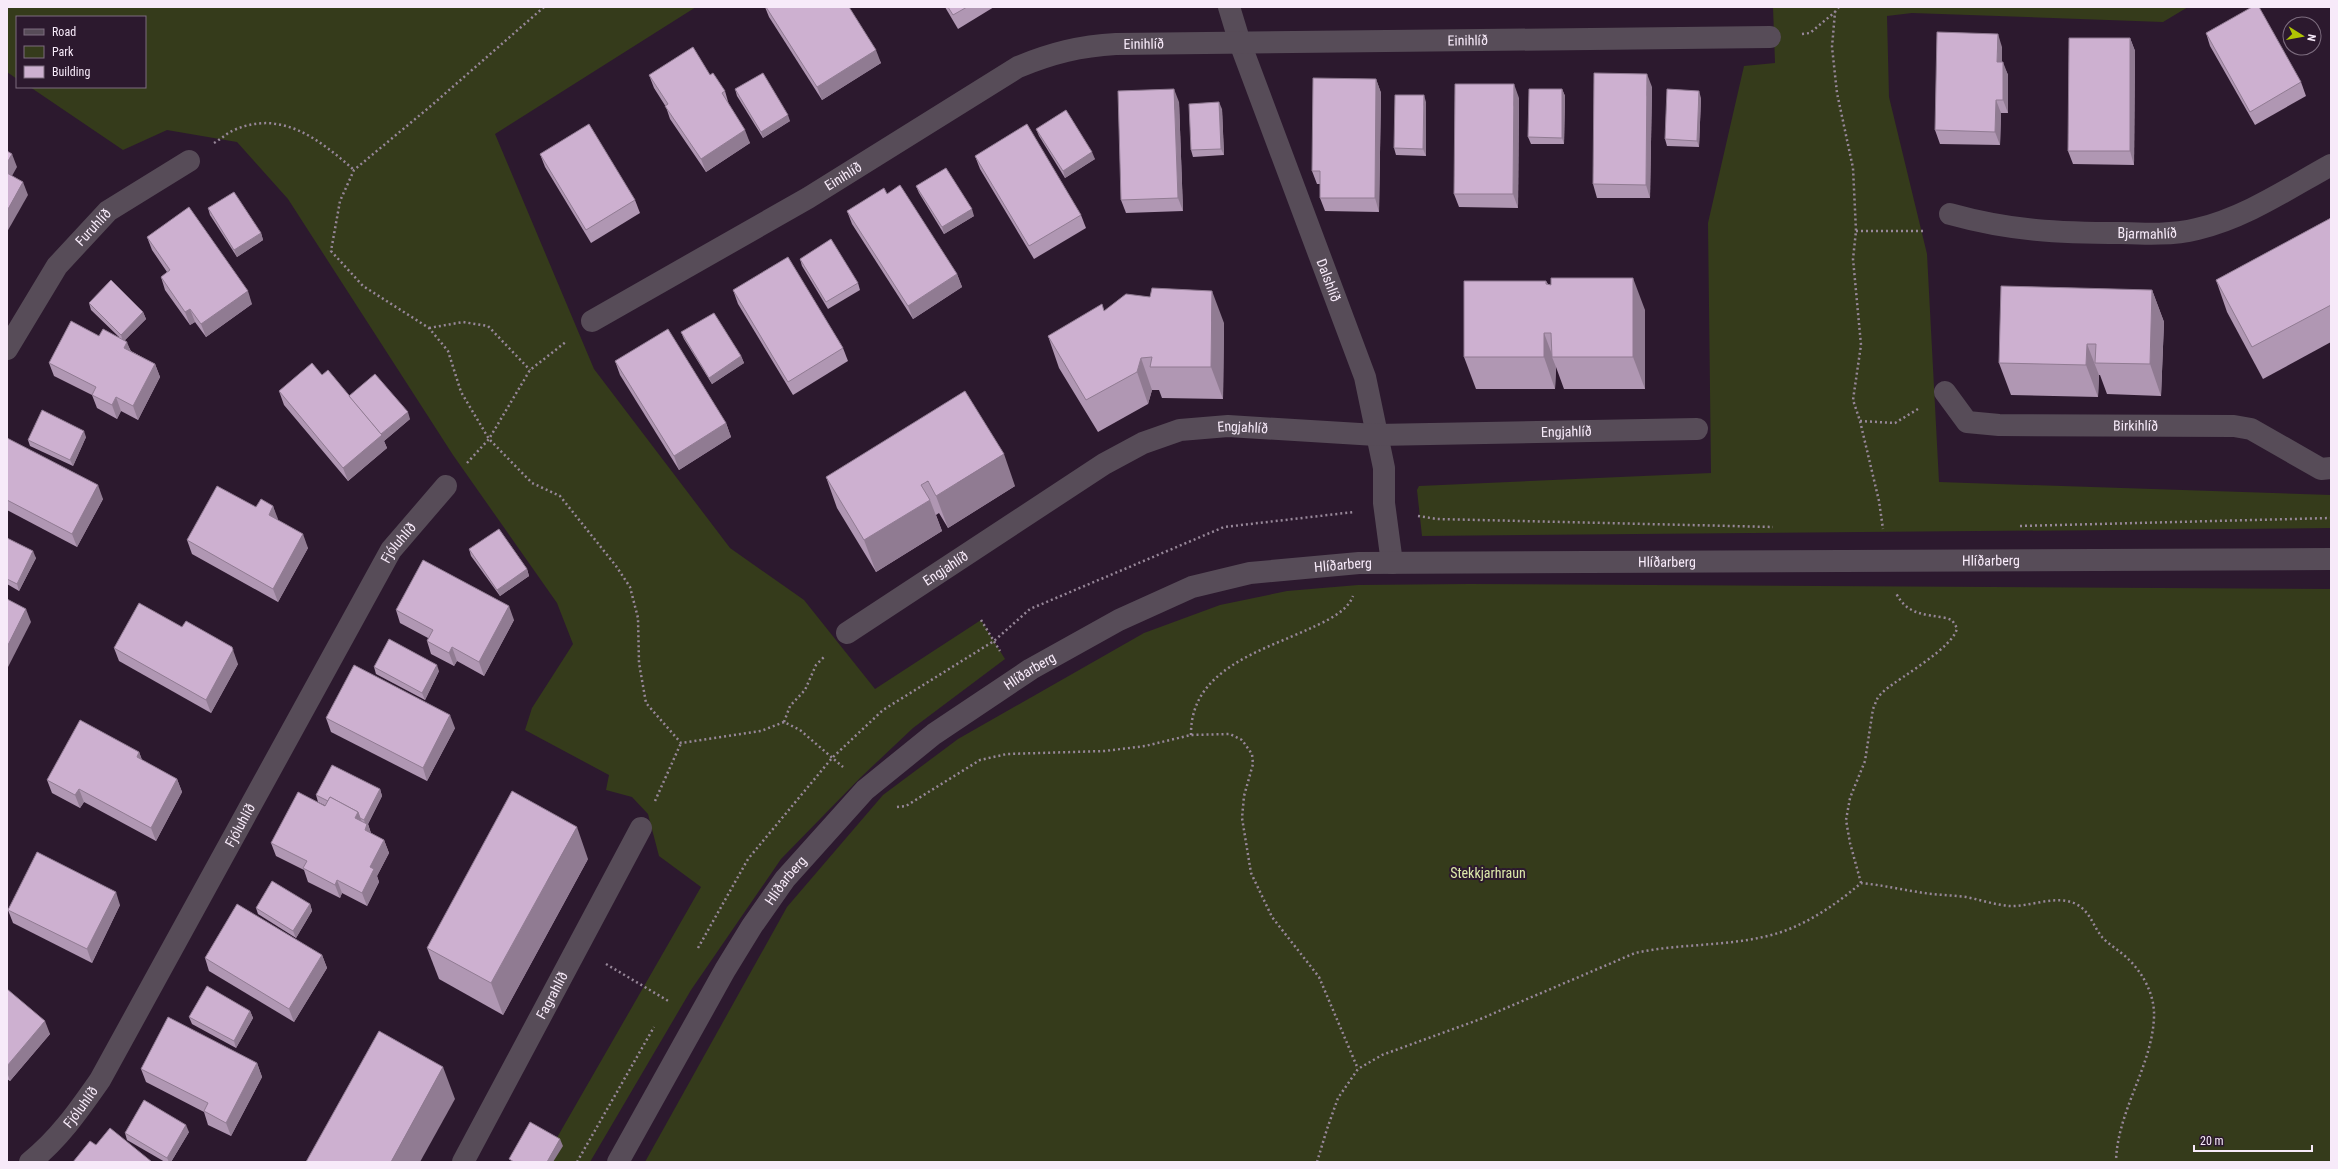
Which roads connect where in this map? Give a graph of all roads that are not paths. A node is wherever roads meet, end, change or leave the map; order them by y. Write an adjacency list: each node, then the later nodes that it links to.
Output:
1 (1230, 7): 3 (street, Dalshlíð)
2 (1770, 37): 3 (street, Einihlíð)
3 (1240, 43): 8 (street, Einihlíð); 12 (street, Dalshlíð)
4 (189, 161): 7 (street, Furuhlíð)
5 (2331, 165): 6 (street, Bjarmahlíð)
6 (1950, 214)
7 (15, 317): 9 (street, Furuhlíð)
8 (592, 321)
9 (7, 349)
10 (1945, 392): 13 (street, Birkihlíð)
11 (1697, 429): 12 (street, Engjahlíð)
12 (1376, 435): 16 (street, Dalshlíð); 17 (street, Engjahlíð)
13 (2331, 468)
14 (446, 486): 19 (street, Fjóluhlíð)
15 (2331, 559): 16 (street, Hlíðarberg)
16 (1392, 563): 21 (street, Hlíðarberg)
17 (847, 633)
18 (641, 828): 20 (street, Fagrahlíð)
19 (30, 1162)
20 (463, 1162)
21 (618, 1162)

